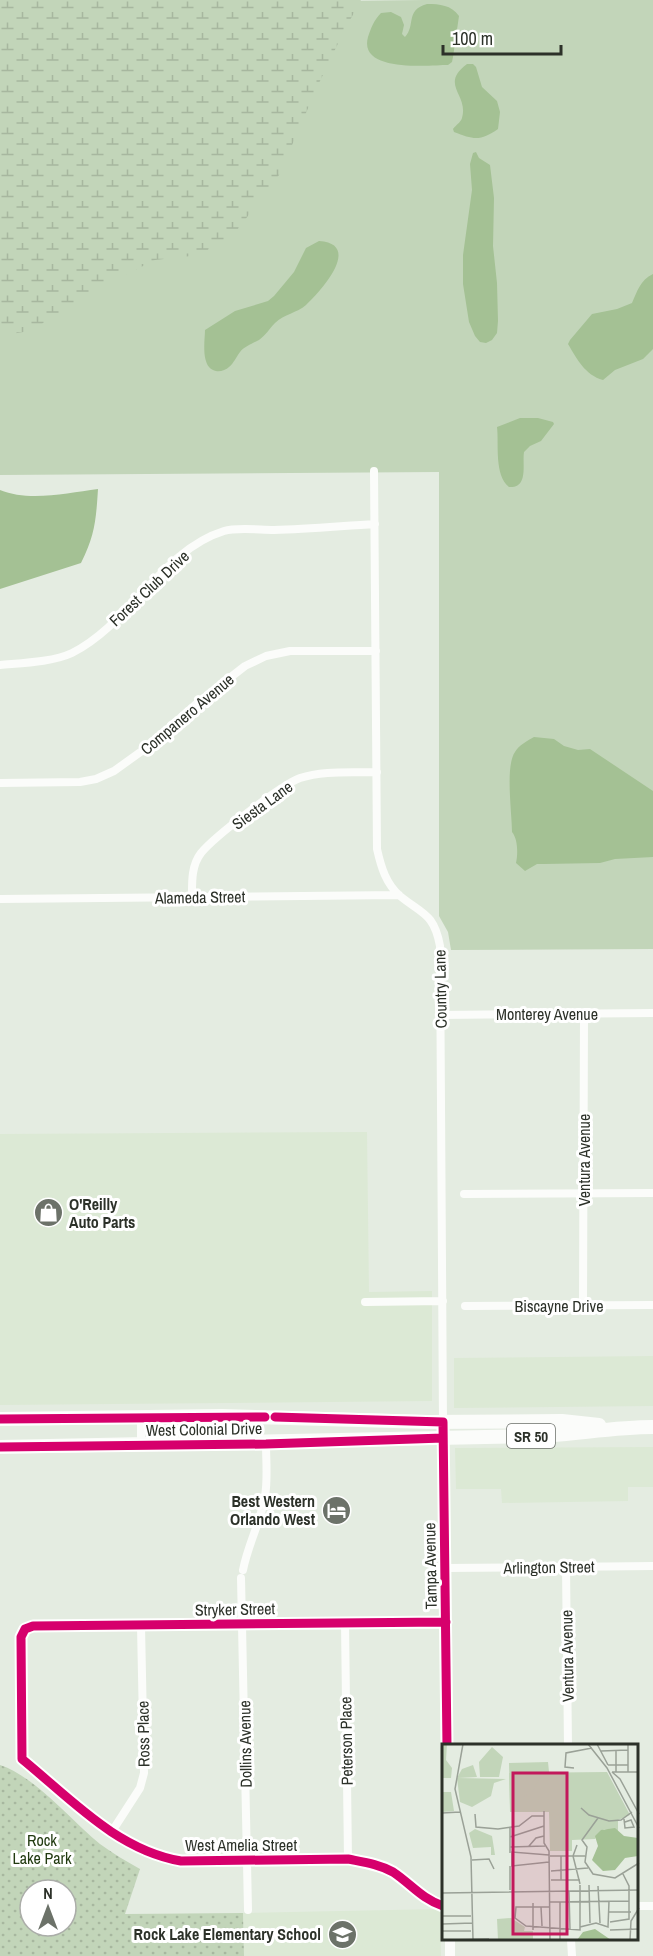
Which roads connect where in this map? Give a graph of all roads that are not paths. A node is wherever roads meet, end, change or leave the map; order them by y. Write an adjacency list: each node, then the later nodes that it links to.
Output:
1 (374, 471): 2 (street, Country Lane)
2 (375, 524): 3 (street, Country Lane); 4 (street, Forest Club Drive)
3 (375, 651): 5 (street, Country Lane); 6 (street, Companero Avenue)
4 (0, 665)
5 (377, 772): 7 (street, Country Lane); 8 (street, Siesta Lane)
6 (0, 783)
7 (399, 895): 8 (street, Alameda Street); 11 (street, Country Lane)
8 (192, 897): 9 (street, Alameda Street)
9 (0, 899)
10 (653, 1013): 12 (street, Monterey Avenue)
11 (441, 1015): 12 (street, Monterey Avenue); 16 (street, Country Lane)
12 (584, 1015): 15 (street, Ventura Avenue)
13 (653, 1193): 15 (street)
14 (464, 1194): 15 (street)
15 (584, 1194): 20 (street, Ventura Avenue)
16 (443, 1301): 17 (street); 23 (street, Country Lane)
17 (365, 1302)
18 (653, 1305): 20 (street, Biscayne Drive)
19 (465, 1306): 20 (street, Biscayne Drive)
20 (583, 1306)
21 (141, 1417): 22 (highway, West Colonial Drive / SR 50); 23 (highway, West Colonial Drive / SR 50); 28 (street)
22 (0, 1419)
23 (443, 1422): 24 (highway, West Colonial Drive / SR 50); 26 (street, Tampa Avenue)
24 (618, 1427): 25 (highway, West Colonial Drive / SR 50); 26 (highway, West Colonial Drive / SR 50)
25 (653, 1427)
26 (444, 1438): 27 (highway, West Colonial Drive / SR 50); 32 (street, Tampa Avenue)
27 (266, 1444): 28 (highway, West Colonial Drive / SR 50); 34 (street, Dollins Avenue)
28 (141, 1445): 29 (highway, West Colonial Drive / SR 50)
29 (0, 1447)
30 (653, 1566): 31 (street, Arlington Street)
31 (566, 1567): 32 (street, Arlington Street); 38 (street, Ventura Avenue)
32 (446, 1568): 33 (street, Tampa Avenue)
33 (446, 1622): 35 (street, Stryker Street); 37 (street, Tampa Avenue)
34 (243, 1623): 35 (street, Stryker Street); 36 (street, Stryker Street); 42 (street, Dollins Avenue)
35 (345, 1623): 41 (street, Peterson Place)
36 (141, 1626): 39 (street, Stryker Street); 40 (street, Ross Place)
37 (447, 1744)
38 (568, 1744)
39 (22, 1759): 40 (street, West Amelia Street)
40 (111, 1833): 42 (street, West Amelia Street)
41 (348, 1859): 42 (street, West Amelia Street); 43 (street, West Amelia Street)
42 (247, 1861): 44 (street, Dollins Avenue)
43 (442, 1906)
44 (248, 1910)

